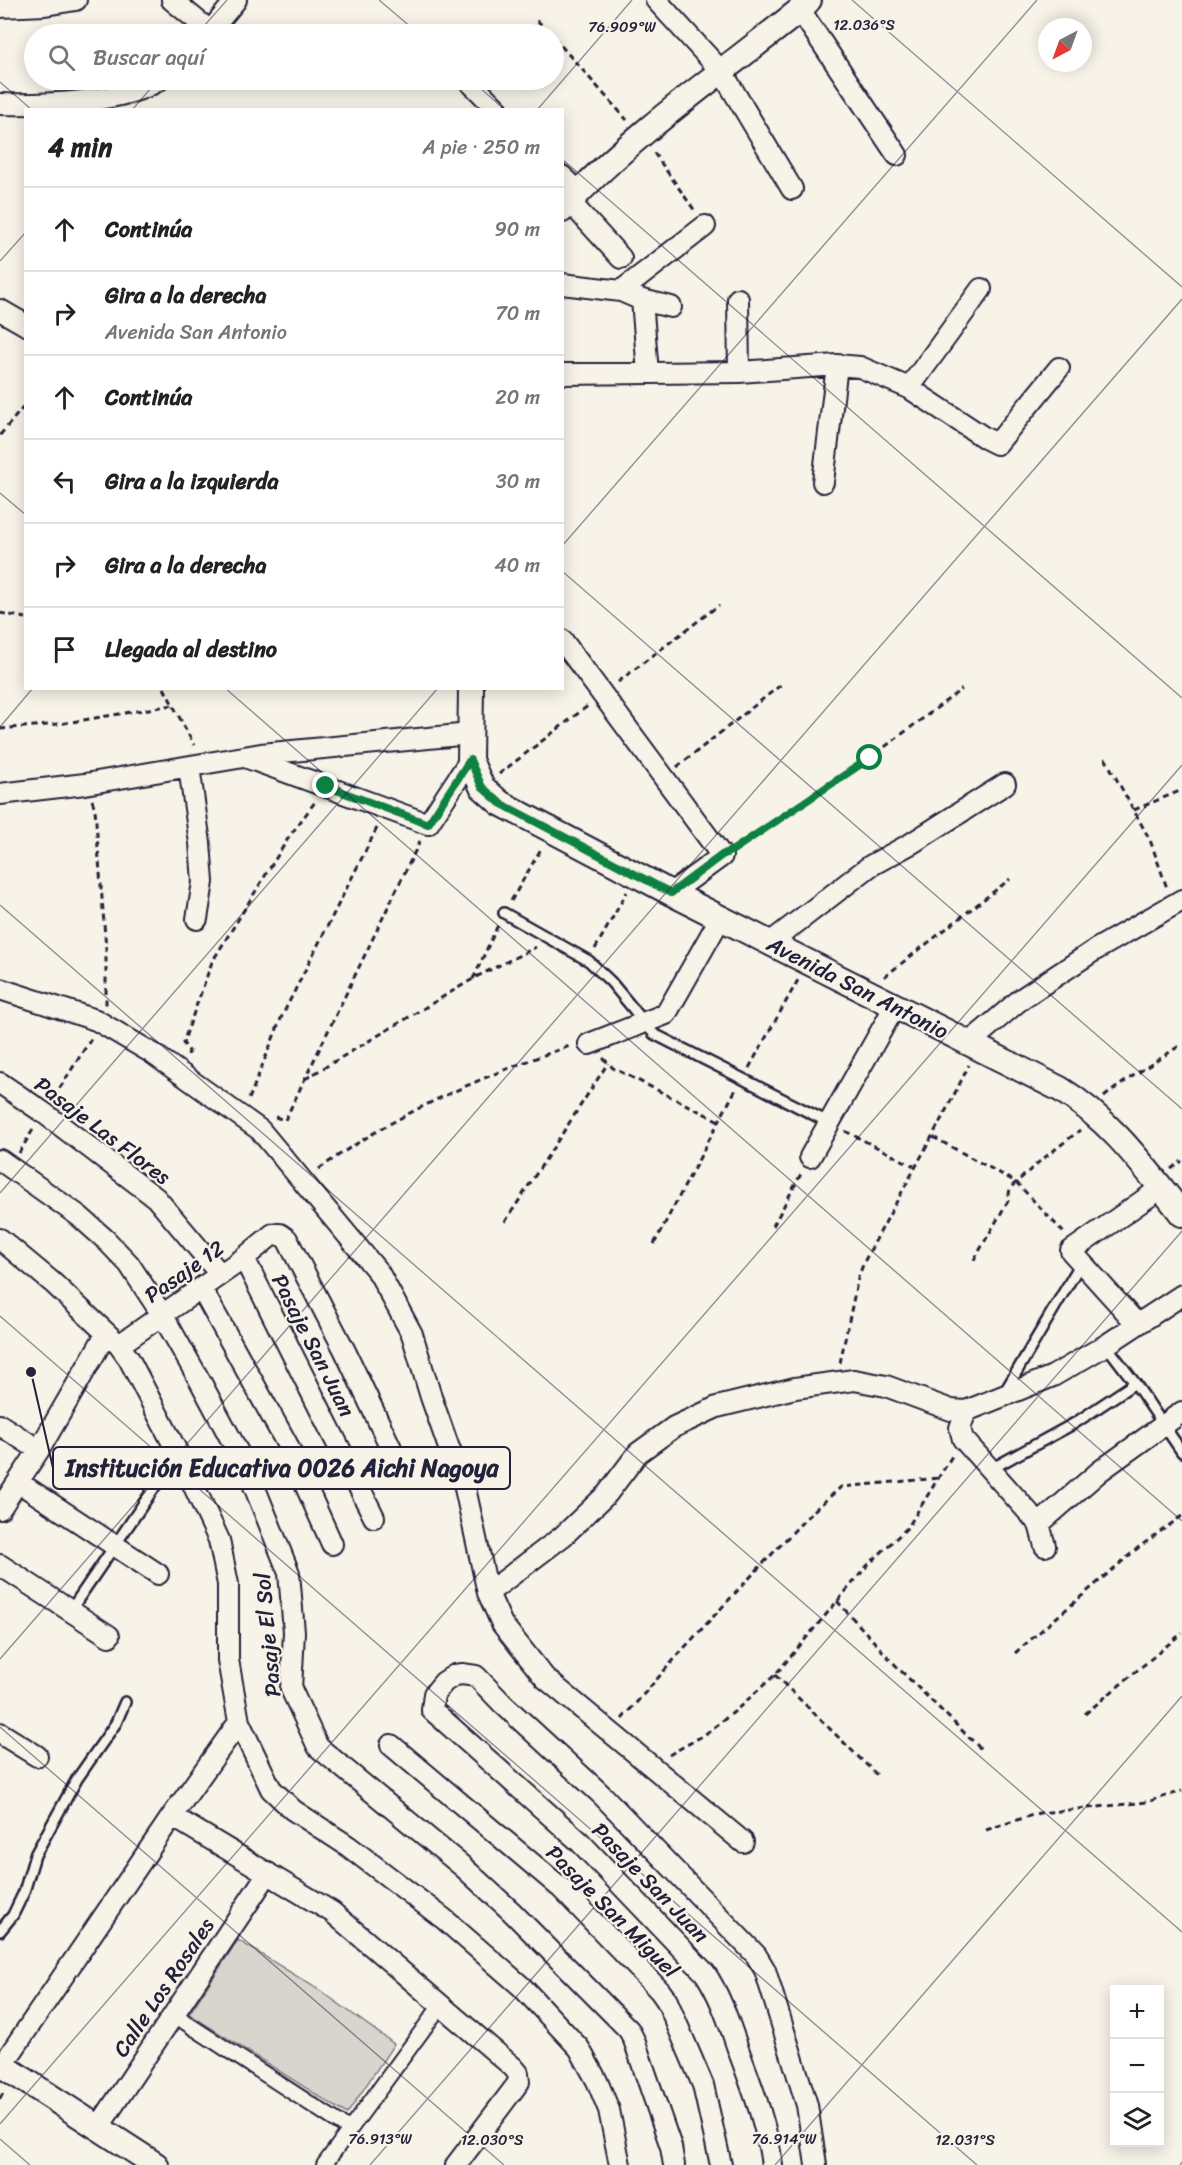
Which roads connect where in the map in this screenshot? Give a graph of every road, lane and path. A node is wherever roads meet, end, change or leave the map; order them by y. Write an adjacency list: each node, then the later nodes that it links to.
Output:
1 (76, 0): 6 (street)
2 (172, 0): 8 (street)
3 (236, 0): 9 (street)
4 (656, 0): 12 (street)
5 (805, 5): 12 (street); 18 (street)
6 (0, 7)
7 (537, 20): 10 (path)
8 (199, 24)
9 (216, 24)
10 (541, 24)
11 (564, 49): 17 (path)
12 (722, 72): 17 (street); 19 (street)
13 (140, 90): 15 (street)
14 (478, 90): 16 (street)
15 (0, 104)
16 (496, 108)
17 (641, 135): 20 (street); 21 (path)
18 (897, 155)
19 (792, 189)
20 (569, 195): 22 (street)
21 (705, 226): 25 (street)
22 (621, 258)
23 (564, 284): 25 (street)
24 (981, 289): 36 (street)
25 (621, 291): 27 (street)
26 (738, 299): 33 (street)
27 (642, 300): 28 (street); 34 (street)
28 (670, 307)
29 (0, 310): 30 (street)
30 (24, 324)
31 (837, 365): 33 (street); 36 (street); 39 (street)
32 (1059, 368): 36 (street)
33 (739, 372): 34 (street)
34 (648, 373): 35 (street)
35 (564, 375)
36 (909, 388)
37 (24, 406): 38 (path)
38 (0, 435)
39 (823, 482)
40 (0, 613): 41 (path)
41 (24, 618)
42 (564, 643): 54 (street)
43 (782, 684): 54 (path)
44 (962, 689): 63 (path)
45 (165, 690): 47 (path)
46 (471, 690): 49 (street)
47 (173, 705): 48 (path); 53 (path)
48 (0, 729)
49 (470, 734): 50 (street); 52 (street)
50 (245, 757): 53 (street); 57 (street)
51 (1105, 758): 61 (path)
52 (470, 760): 62 (street); 64 (street, Avenida San Antonio)
53 (197, 766): 55 (street); 70 (street)
54 (664, 777): 63 (street)
55 (85, 784): 59 (street); 79 (path)
56 (1005, 784): 72 (street)
57 (326, 786): 60 (street); 84 (path)
58 (1182, 790): 61 (path)
59 (0, 794)
60 (386, 808): 62 (street); 88 (path)
61 (1134, 810): 67 (path)
62 (428, 824): 86 (path)
63 (722, 855): 66 (street)
64 (636, 875): 66 (street, Avenida San Antonio); 73 (path)
65 (1010, 879): 76 (path)
66 (671, 893): 69 (street, Avenida San Antonio)
67 (1177, 902): 82 (street)
68 (504, 913): 71 (lane)
69 (721, 917): 72 (street, Avenida San Antonio); 78 (street)
70 (198, 920)
71 (551, 939): 73 (lane); 86 (path)
72 (771, 942): 74 (street, Avenida San Antonio)
73 (589, 961): 78 (lane)
74 (808, 961): 76 (street, Avenida San Antonio); 85 (path)
75 (0, 989): 79 (street)
76 (867, 991): 77 (street, Avenida San Antonio)
77 (895, 1006): 82 (street, Avenida San Antonio); 91 (street)
78 (646, 1022): 80 (street); 85 (lane)
79 (106, 1026): 84 (street)
80 (589, 1044): 83 (path); 97 (path)
81 (1182, 1044): 89 (path)
82 (973, 1046): 89 (street, Avenida San Antonio); 93 (path)
83 (608, 1063): 90 (path); 101 (path)
84 (182, 1073): 92 (street)
85 (742, 1078): 90 (path); 91 (lane)
86 (305, 1079): 92 (path)
87 (0, 1083): 108 (street, Pasaje Las Flores)
88 (257, 1105)
89 (1093, 1113): 98 (path); 99 (street, Avenida San Antonio)
90 (719, 1121): 104 (path)
91 (830, 1123): 94 (street); 96 (path)
92 (260, 1130): 97 (street)
93 (933, 1137): 96 (path); 98 (path)
94 (810, 1157): 102 (path)
95 (0, 1160): 111 (street, Pasaje El Sol)
96 (914, 1167): 115 (path)
97 (301, 1179): 139 (street)
98 (1016, 1182): 105 (path); 107 (path)
99 (1161, 1188): 100 (street, Avenida San Antonio); 105 (street)
100 (1182, 1214)
101 (504, 1222)
102 (772, 1226)
103 (0, 1239): 113 (street)
104 (654, 1244)
105 (1076, 1253): 112 (street); 117 (lane)
106 (244, 1258): 108 (street, Pasaje 12); 126 (street, Pasaje 12); 132 (street, Pasaje San Juan)
107 (975, 1260)
108 (220, 1274): 109 (street, Pasaje 12)
109 (201, 1288): 111 (street, Pasaje 12); 134 (street)
110 (1182, 1296): 112 (street)
111 (163, 1316): 113 (street, Pasaje 12); 171 (street, Pasaje El Sol)
112 (1137, 1324): 114 (street)
113 (113, 1340): 123 (street); 125 (street)
114 (1106, 1345): 116 (lane); 117 (street)
115 (837, 1382): 118 (street); 139 (street)
116 (1135, 1383): 121 (lane); 127 (lane)
117 (1002, 1396): 118 (street)
118 (966, 1412): 122 (street)
119 (1182, 1412): 121 (street)
120 (0, 1425): 123 (street)
121 (1165, 1426): 124 (lane); 133 (street)
122 (963, 1439): 127 (street); 128 (path)
123 (39, 1450): 129 (street)
124 (1182, 1452)
125 (178, 1453): 135 (lane); 148 (street)
126 (400, 1467)
127 (991, 1469): 133 (street)
128 (939, 1478): 140 (path); 150 (path)
129 (18, 1482): 130 (street); 135 (street)
130 (0, 1509)
131 (1182, 1516): 144 (path)
132 (374, 1517)
133 (1039, 1524): 136 (street)
134 (332, 1544)
135 (116, 1546): 138 (street); 141 (lane)
136 (1045, 1546)
137 (0, 1565): 141 (street)
138 (158, 1574)
139 (488, 1593): 150 (street)
140 (837, 1601): 145 (path); 152 (path)
141 (70, 1611): 143 (street)
142 (1182, 1633): 147 (path)
143 (109, 1636)
144 (1015, 1653)
145 (775, 1675): 154 (path); 155 (path)
146 (125, 1701): 161 (lane)
147 (1085, 1714)
148 (239, 1722): 157 (street); 170 (street)
149 (0, 1733): 153 (street)
150 (610, 1733): 154 (street)
151 (391, 1745): 172 (street, Pasaje San Miguel)
152 (981, 1749)
153 (37, 1756)
154 (649, 1765): 159 (street)
155 (878, 1776)
156 (1182, 1791): 158 (path)
157 (172, 1816): 160 (street); 164 (street)
158 (986, 1830)
159 (743, 1842)
160 (268, 1873): 162 (street); 163 (street, Calle Los Rosales)
161 (0, 1931)
162 (441, 2005): 166 (street); 169 (street)
163 (174, 2015): 165 (street, Calle Los Rosales); 166 (street)
164 (1, 2065): 165 (street)
165 (98, 2128): 167 (street)
166 (350, 2129): 168 (street)
167 (156, 2165)
168 (324, 2165)
169 (456, 2165)
170 (620, 2165)
171 (674, 2165)
172 (722, 2165)
173 (772, 2165): 174 (street, Pasaje San Juan)
174 (816, 2165)

